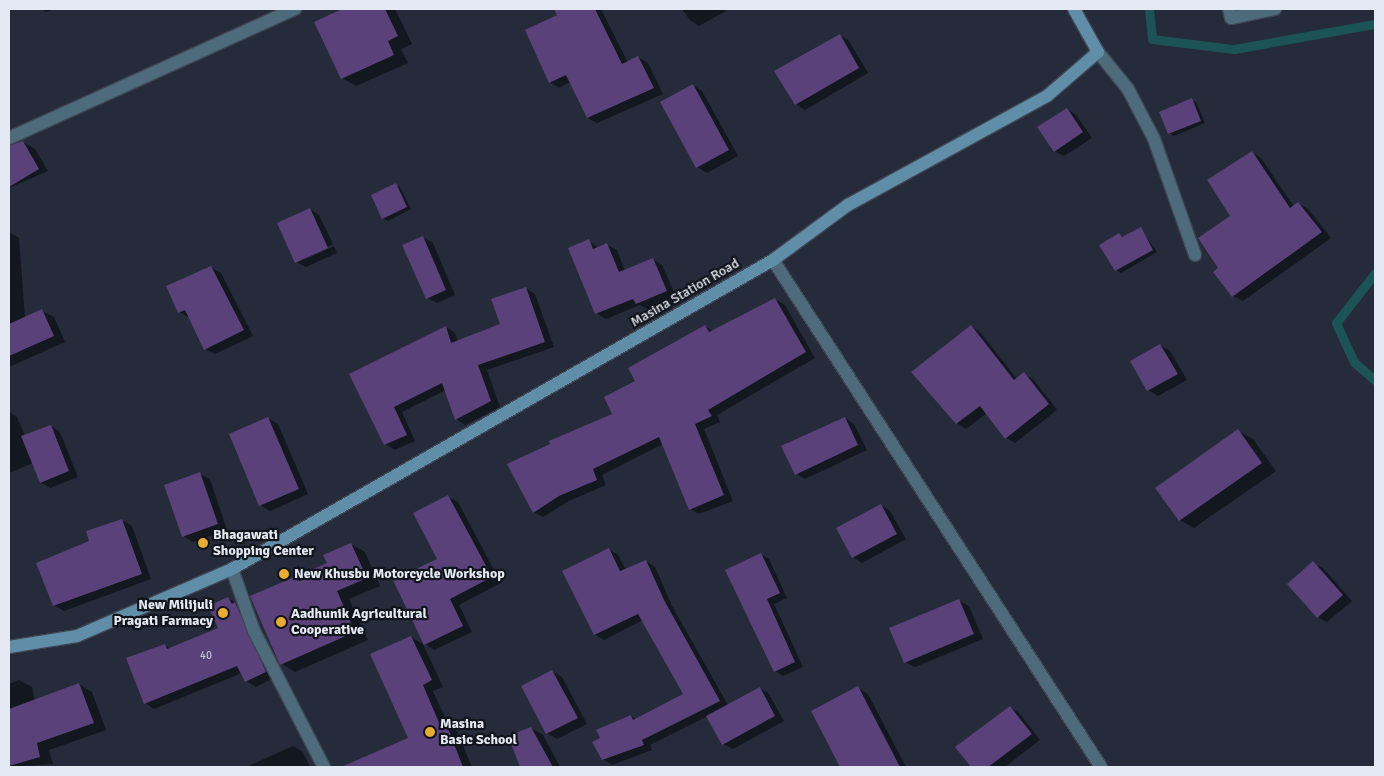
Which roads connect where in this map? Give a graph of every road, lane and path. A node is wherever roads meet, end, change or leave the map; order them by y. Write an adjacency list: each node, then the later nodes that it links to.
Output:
1 (294, 9): 6 (street)
2 (1074, 9): 5 (street)
3 (1229, 9): 4 (street)
4 (1275, 9)
5 (1098, 52): 7 (street); 8 (street, Masina Station Road)
6 (9, 138)
7 (1195, 255)
8 (773, 260): 9 (street, Masina Station Road); 12 (street)
9 (232, 569): 10 (street, Masina Station Road); 11 (street)
10 (9, 647)
11 (324, 767)
12 (1101, 767)

